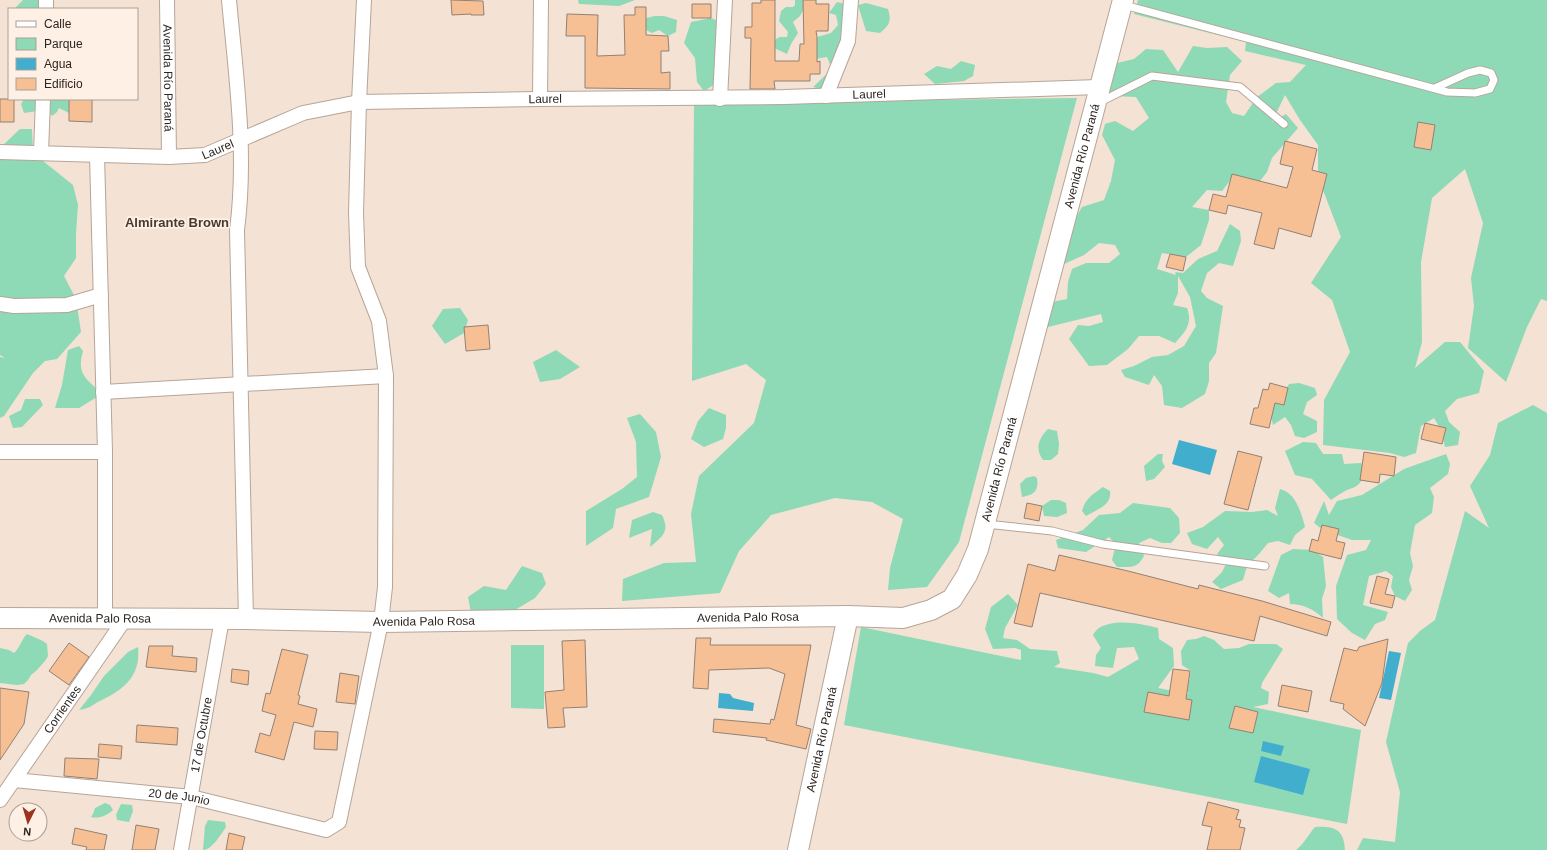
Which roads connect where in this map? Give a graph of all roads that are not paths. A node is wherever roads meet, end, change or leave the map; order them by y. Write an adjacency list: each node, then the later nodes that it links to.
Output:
1 (167, 0): 20 (street, Avenida Río Paraná)
2 (229, 0): 16 (street)
3 (364, 0): 14 (street)
4 (541, 0): 12 (street)
5 (725, 0): 11 (street)
6 (851, 0): 9 (street)
7 (1122, 2): 8 (lane); 10 (main road, Avenida Río Paraná)
8 (1435, 88): 8 (lane)
9 (826, 96): 10 (street, Laurel); 11 (street, Laurel)
10 (1097, 96): 15 (lane); 28 (main road, Avenida Río Paraná)
11 (720, 98): 12 (street, Laurel)
12 (540, 99): 14 (street, Laurel)
13 (43, 100): 18 (street)
14 (359, 102): 16 (street, Laurel); 23 (street)
15 (1284, 124)
16 (241, 138): 20 (street, Laurel); 24 (street)
17 (0, 152): 18 (street, Laurel)
18 (41, 153): 19 (street, Laurel)
19 (98, 156): 20 (street, Laurel); 21 (street)
20 (169, 157)
21 (101, 295): 22 (street); 25 (street)
22 (0, 304)
23 (386, 376): 24 (street); 35 (street)
24 (241, 384): 25 (street); 34 (street)
25 (103, 392): 27 (street)
26 (0, 452): 27 (street)
27 (105, 452): 32 (street)
28 (984, 524): 29 (lane); 30 (main road, Avenida Río Paraná)
29 (1266, 566)
30 (848, 616): 35 (main road, Avenida Palo Rosa); 40 (main road, Avenida Río Paraná)
31 (0, 618): 32 (main road, Avenida Palo Rosa)
32 (115, 619): 33 (main road, Avenida Palo Rosa); 36 (street, Corrientes)
33 (222, 619): 34 (main road, Avenida Palo Rosa); 37 (street, 17 de Octubre)
34 (246, 619): 35 (main road, Avenida Palo Rosa)
35 (381, 622): 37 (street, 20 de Junio)
36 (14, 780): 37 (street, 20 de Junio); 38 (street, Corrientes)
37 (191, 797): 39 (street, 17 de Octubre)
38 (0, 800)
39 (181, 850)
40 (798, 850)

